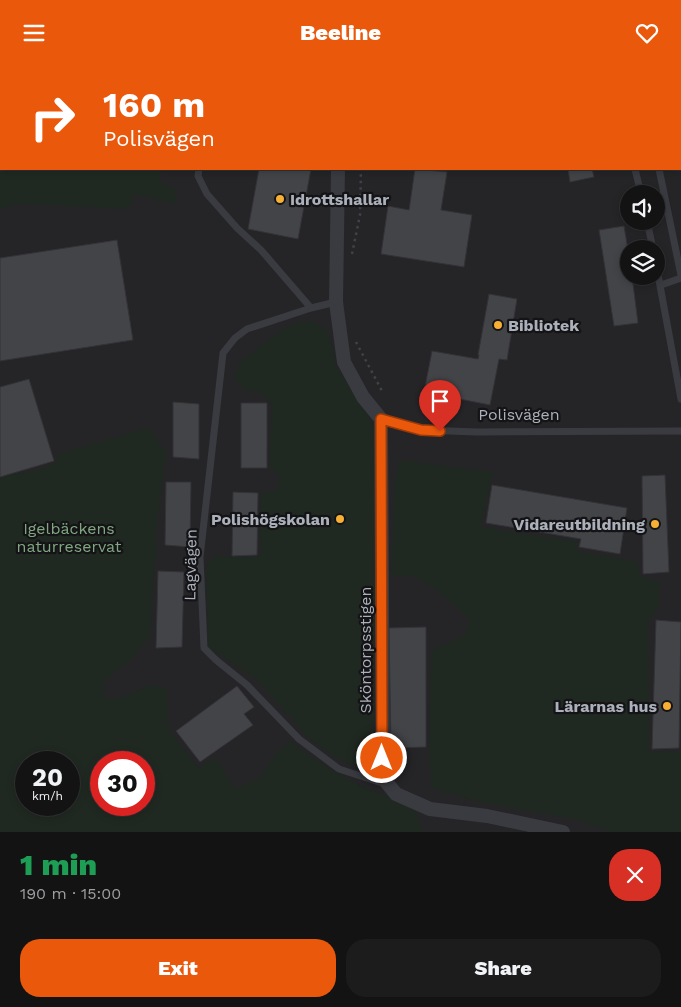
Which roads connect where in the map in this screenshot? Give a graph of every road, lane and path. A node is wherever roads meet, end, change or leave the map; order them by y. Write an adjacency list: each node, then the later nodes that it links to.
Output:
1 (199, 170): 12 (lane)
2 (338, 170): 11 (street)
3 (361, 170): 7 (path)
4 (635, 170): 6 (lane)
5 (659, 170): 8 (lane)
6 (639, 185)
7 (350, 261)
8 (681, 277): 9 (lane)
9 (665, 283)
10 (661, 285): 15 (lane)
11 (336, 302): 12 (lane, Lagvägen); 16 (street)
12 (311, 308): 18 (lane, Lagvägen)
13 (355, 341): 14 (path)
14 (382, 391)
15 (681, 399)
16 (381, 419): 17 (lane, Polisvägen); 18 (street, Sköntorpsstigen)
17 (681, 431)
18 (388, 785): 19 (street)
19 (563, 832)

